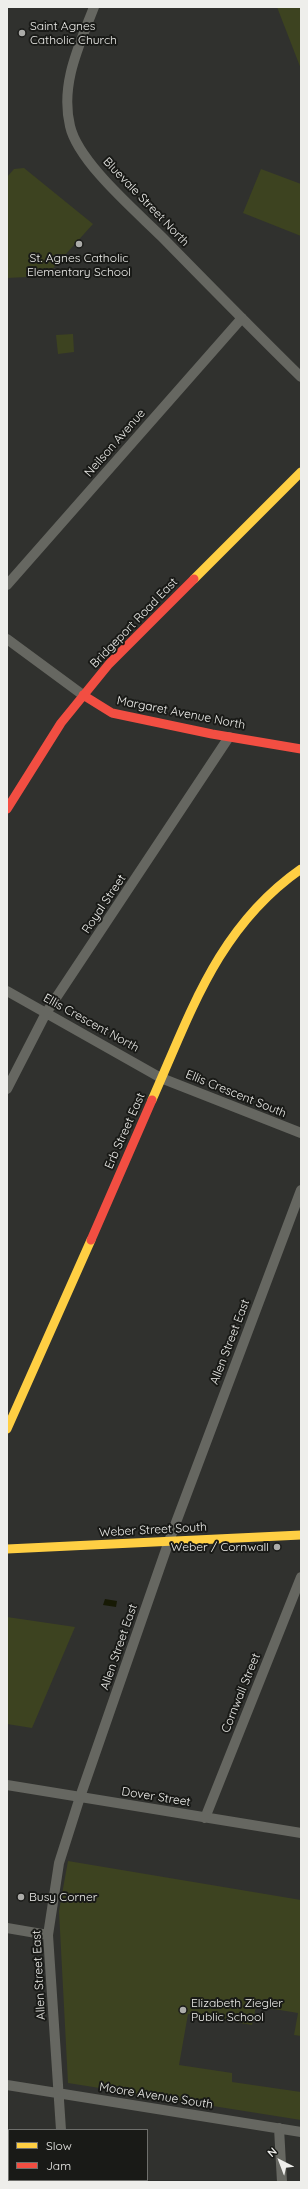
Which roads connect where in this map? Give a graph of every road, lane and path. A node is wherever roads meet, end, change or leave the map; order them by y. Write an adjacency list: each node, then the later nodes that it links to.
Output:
1 (94, 7): 2 (street, Bluevale Street North)
2 (242, 318): 3 (street, Bluevale Street North); 5 (street, Neilson Avenue)
3 (301, 377)
4 (301, 472): 7 (main road, Bridgeport Road East)
5 (7, 584)
6 (7, 639): 7 (street, Margaret Avenue North)
7 (83, 695): 8 (main road, Margaret Avenue North); 10 (main road, Bridgeport Road East)
8 (229, 737): 9 (main road, Margaret Avenue North); 13 (street, Royal Street)
9 (301, 749)
10 (7, 809)
11 (301, 869): 14 (main road, Erb Street East)
12 (7, 991): 13 (street, Ellis Crescent North)
13 (46, 1013): 14 (street, Ellis Crescent North); 15 (street, Royal Street)
14 (161, 1078): 16 (street, Ellis Crescent South); 18 (main road, Erb Street East)
15 (7, 1089)
16 (301, 1133)
17 (301, 1190): 20 (street, Allen Street East)
18 (7, 1429)
19 (301, 1535): 20 (main road, Weber Street South)
20 (169, 1541): 21 (main road, Weber Street South); 24 (street, Allen Street East)
21 (7, 1549)
22 (301, 1578): 25 (street, Cornwall Street)
23 (7, 1785): 24 (street, Dover Street)
24 (80, 1797): 25 (street, Dover Street); 28 (street, Allen Street East)
25 (205, 1818): 26 (street, Dover Street)
26 (301, 1833)
27 (7, 1928): 28 (street)
28 (48, 1935): 30 (street, Allen Street East)
29 (7, 2085): 30 (street, Moore Avenue South)
30 (59, 2093): 31 (street, Moore Avenue South); 32 (street, Allen Street East)
31 (278, 2128): 33 (street, Moore Avenue South); 34 (street)
32 (61, 2129)
33 (301, 2132)
34 (282, 2182)

